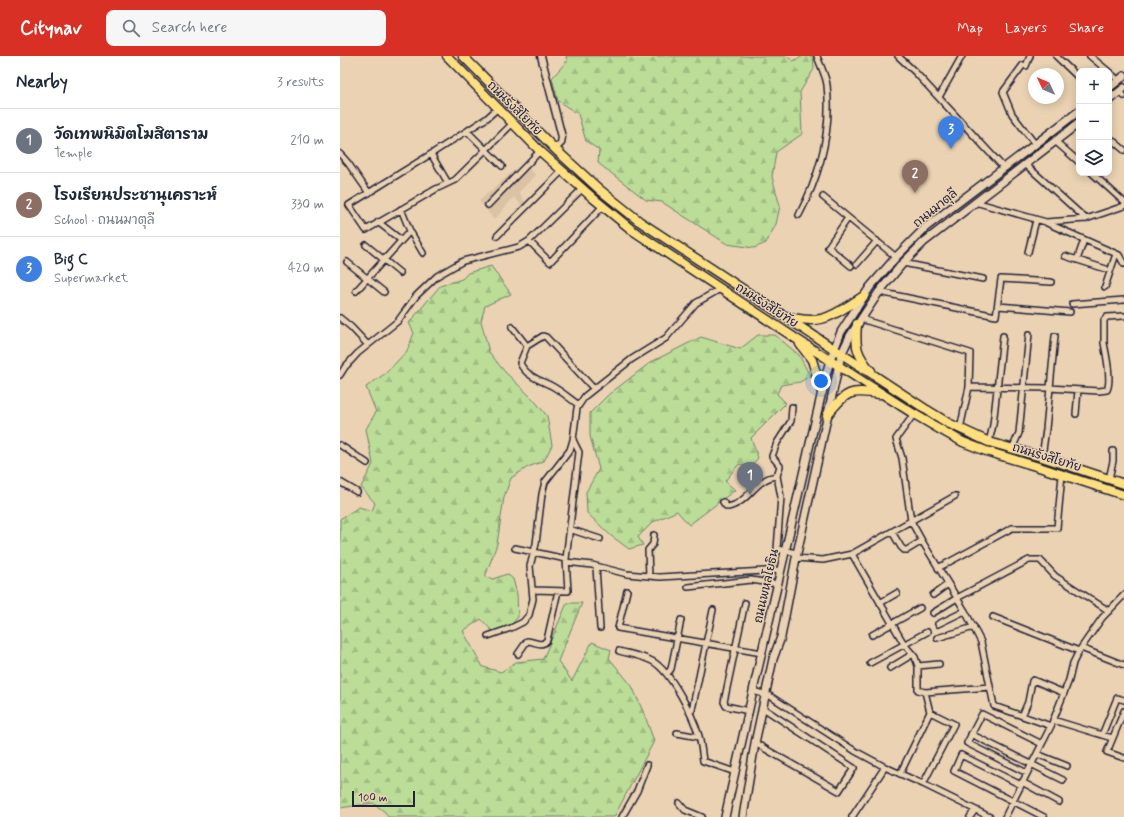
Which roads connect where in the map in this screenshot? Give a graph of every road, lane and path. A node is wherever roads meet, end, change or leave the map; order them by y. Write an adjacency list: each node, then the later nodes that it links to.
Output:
1 (447, 56): 12 (main road, ถนนรังสิโยทัย)
2 (463, 56): 10 (main road, ถนนรังสิโยทัย)
3 (541, 56): 28 (street)
4 (817, 56): 50 (street)
5 (898, 56): 17 (street)
6 (962, 56): 17 (street)
7 (1030, 56): 26 (street)
8 (1056, 56): 13 (street)
9 (1090, 56): 11 (street)
10 (471, 65): 12 (main road); 28 (main road, ถนนรังสิโยทัย)
11 (1104, 68)
12 (463, 73): 19 (main road, ถนนรังสิโยทัย)
13 (1076, 75)
14 (1121, 78): 15 (main road)
15 (1112, 86)
16 (1122, 92): 18 (main road)
17 (939, 97): 36 (street)
18 (1112, 98)
19 (498, 108): 21 (main road, ถนนรังสิโยทัย); 23 (street)
20 (1076, 113): 26 (main road, ถนนมาตุลี)
21 (513, 123): 27 (street); 30 (main road, ถนนรังสิโยทัย)
22 (1076, 125): 25 (main road, ถนนมาตุลี)
23 (467, 131): 27 (street); 32 (street)
24 (1112, 140): 29 (street)
25 (1055, 141): 33 (street); 34 (main road, ถนนมาตุลี)
26 (1036, 144): 36 (main road, ถนนมาตุลี)
27 (486, 149): 35 (street); 39 (street)
28 (555, 149): 90 (main road, ถนนรังสิโยทัย)
29 (1124, 150)
30 (540, 151): 37 (main road, ถนนรังสิโยทัย); 46 (street)
31 (340, 154): 41 (street)
32 (431, 154): 39 (street); 41 (street)
33 (1076, 159)
34 (1025, 164): 44 (main road, ถนนมาตุลี); 52 (street)
35 (502, 166)
36 (1004, 168): 42 (main road, ถนนมาตุลี)
37 (562, 171): 40 (main road, ถนนรังสิโยทัย); 57 (street)
38 (1095, 176): 45 (street)
39 (448, 183): 49 (street)
40 (582, 189): 47 (main road, ถนนรังสิโยทัย); 60 (street)
41 (369, 193): 54 (street)
42 (969, 194): 44 (main road); 67 (main road, ถนนมาตุลี)
43 (823, 197): 51 (street)
44 (975, 202): 53 (street); 72 (main road, ถนนมาตุลี)
45 (1124, 202)
46 (488, 204)
47 (603, 206): 60 (street); 81 (main road, ถนนรังสิโยทัย)
48 (1124, 206): 52 (street)
49 (401, 209): 54 (street); 56 (street)
50 (799, 215)
51 (848, 218): 61 (street); 74 (street)
52 (1086, 219): 55 (street)
53 (1036, 220): 55 (street); 63 (street)
54 (378, 222): 58 (street)
55 (1046, 222): 59 (street)
56 (410, 231): 58 (street); 64 (street)
57 (497, 236)
58 (401, 240): 68 (street)
59 (1084, 240): 65 (street); 69 (street)
60 (529, 241): 99 (street)
61 (877, 241): 67 (street); 73 (street)
62 (366, 245): 68 (street)
63 (1028, 252)
64 (423, 253)
65 (1116, 254): 70 (street); 80 (street)
66 (1065, 256): 69 (street)
67 (896, 257): 85 (main road, ถนนมาตุลี)
68 (384, 259): 76 (street); 77 (street)
69 (1078, 260): 75 (street)
70 (1123, 261)
71 (347, 262): 77 (street)
72 (903, 263): 78 (street); 84 (main road, ถนนมาตุลี)
73 (857, 264)
74 (850, 266)
75 (1106, 269)
76 (400, 273)
77 (367, 278): 82 (street); 83 (street)
78 (983, 279)
79 (1051, 282): 88 (street)
80 (1106, 287)
81 (720, 289): 98 (main road, ถนนรังสิโยทัย); 111 (street)
82 (356, 291)
83 (384, 292)
84 (879, 292): 88 (street); 93 (main road, ถนนมาตุลี)
85 (864, 296): 90 (main road); 101 (main road, ถนนมาตุลี)
86 (1124, 300): 87 (street)
87 (1072, 304)
88 (998, 306): 89 (street)
89 (1070, 312)
90 (778, 314): 101 (main road, ถนนรังสิโยทัย)
91 (1124, 316): 112 (street)
92 (340, 318): 99 (street)
93 (859, 321): 102 (main road, ถนนมาตุลี); 106 (main road); 107 (street)
94 (512, 327): 100 (street)
95 (1029, 334): 109 (street)
96 (1003, 336): 108 (street)
97 (1055, 336): 110 (street)
98 (798, 340): 103 (main road, ถนนรังสิโยทัย); 113 (main road)
99 (368, 345): 105 (street)
100 (527, 346): 111 (street); 115 (street)
101 (833, 350): 102 (main road, ถนนรังสิโยทัย); 103 (main road, ถนนมาตุลี)
102 (841, 355): 104 (main road, ถนนมาตุลี); 106 (main road, ถนนรังสิโยทัย)
103 (830, 360): 104 (main road, ถนนรังสิโยทัย); 113 (main road, ถนนพหลโยธิน)
104 (838, 365): 114 (main road, ถนนรังสิโยทัย); 119 (main road, ถนนพหลโยธิน)
105 (340, 375)
106 (876, 378): 120 (main road, ถนนรังสิโยทัย)
107 (970, 387): 108 (street); 120 (street)
108 (996, 388): 109 (street); 122 (street)
109 (1023, 388): 110 (street); 124 (street)
110 (1049, 388): 112 (street); 126 (street)
111 (594, 389): 115 (street)
112 (1078, 390): 118 (street)
113 (822, 392): 145 (main road, ถนนพหลโยธิน)
114 (884, 395): 117 (main road, ถนนรังสิโยทัย); 119 (main road)
115 (579, 405): 121 (street)
116 (792, 407): 130 (street)
117 (914, 414): 128 (main road, ถนนรังสิโยทัย); 138 (street)
118 (1076, 414)
119 (827, 415): 148 (main road, ถนนพหลโยธิน)
120 (960, 429): 122 (main road, ถนนรังสิโยทัย)
121 (573, 440): 139 (street); 146 (street)
122 (989, 442): 124 (main road, ถนนรังสิโยทัย)
123 (340, 445): 127 (street)
124 (1012, 449): 126 (main road, ถนนรังสิโยทัย)
125 (1113, 451): 131 (street)
126 (1044, 458): 128 (main road); 131 (main road, ถนนรังสิโยทัย)
127 (367, 462)
128 (1042, 468): 129 (main road, ถนนรังสิโยทัย)
129 (1062, 474): 135 (main road, ถนนรังสิโยทัย); 151 (street)
130 (777, 476): 137 (street); 145 (street)
131 (1109, 479): 133 (main road, ถนนรังสิโยทัย)
132 (340, 482): 134 (street)
133 (1124, 482)
134 (357, 492)
135 (1124, 495)
136 (955, 496): 138 (street)
137 (722, 502)
138 (911, 521): 140 (street); 143 (street)
139 (570, 529): 142 (street); 149 (street)
140 (892, 532): 143 (street); 147 (street)
141 (654, 535): 153 (street)
142 (600, 539)
143 (922, 541): 151 (street)
144 (515, 548): 146 (street)
145 (786, 551): 148 (street); 152 (main road, ถนนพหลโยธิน)
146 (534, 553): 149 (street); 157 (street)
147 (852, 554): 148 (street); 165 (street)
148 (796, 555): 200 (main road, ถนนพหลโยธิน)
149 (566, 561): 150 (street); 158 (street)
150 (596, 567): 153 (street); 176 (street)
151 (938, 568): 155 (street)
152 (781, 570): 153 (street); 154 (main road, ถนนพหลโยธิน)
153 (649, 576)
154 (778, 584): 156 (street); 187 (main road, ถนนพหลโยธิน)
155 (948, 584): 161 (street); 163 (street)
156 (688, 587)
157 (533, 590): 158 (street); 178 (street)
158 (558, 591): 188 (street)
159 (627, 591): 181 (street)
160 (897, 592): 165 (street)
161 (933, 595)
162 (1124, 595): 169 (street)
163 (958, 598): 168 (street); 169 (street); 170 (street)
164 (745, 603): 184 (street)
165 (880, 603): 173 (street)
166 (920, 608): 173 (street)
167 (714, 610): 182 (street)
168 (965, 611): 174 (street); 175 (street)
169 (1109, 611): 185 (street)
170 (933, 613)
171 (993, 617): 185 (street)
172 (681, 620): 181 (street)
173 (893, 624): 179 (street); 183 (street)
174 (938, 624)
175 (974, 627): 180 (street); 196 (street)
176 (600, 628)
177 (927, 632): 183 (street)
178 (488, 636)
179 (872, 636)
180 (938, 638)
181 (678, 639): 182 (street); 195 (street)
182 (706, 644): 184 (street); 203 (street)
183 (904, 644): 189 (street); 190 (street)
184 (736, 648): 187 (street); 204 (street)
185 (1080, 649): 192 (street); 199 (street)
186 (619, 651): 195 (street)
187 (762, 653): 197 (main road, ถนนพหลโยธิน)
188 (518, 654)
189 (913, 654): 193 (street); 194 (street)
190 (870, 663)
191 (939, 664): 193 (street)
192 (1124, 665)
193 (918, 666): 198 (street)
194 (890, 668)
195 (667, 674): 213 (street)
196 (990, 687): 198 (street); 207 (street)
197 (753, 691): 200 (street); 204 (main road, ถนนพหลโยธิน)
198 (925, 692): 206 (street)
199 (1064, 693): 207 (street); 208 (street)
200 (766, 694): 202 (main road, ถนนพหลโยธิน); 222 (street)
201 (1124, 700): 212 (street)
202 (763, 708): 215 (main road, ถนนพหลโยธิน); 215 (street)
203 (692, 710)
204 (749, 711): 223 (main road, ถนนพหลโยธิน)
205 (1124, 711): 214 (street)
206 (930, 712): 225 (street); 227 (street)
207 (1022, 716): 209 (street)
208 (1053, 720): 209 (street); 212 (street)
209 (1050, 726): 216 (street)
210 (677, 733): 213 (street)
211 (972, 734): 216 (street); 220 (street); 224 (street)
212 (1102, 735): 214 (street)
213 (699, 737): 223 (street)
214 (1112, 738): 218 (street)
215 (755, 743): 236 (main road, ถนนพหลโยธิน)
216 (1042, 744): 217 (street)
217 (1037, 754): 220 (street); 221 (street)
218 (1124, 758)
219 (647, 765): 233 (street)
220 (1031, 765): 224 (street); 226 (street)
221 (1067, 766)
222 (885, 767): 225 (street); 237 (street)
223 (735, 772): 235 (main road, ถนนพหลโยธิน)
224 (1027, 773): 228 (street)
225 (900, 774): 227 (street)
226 (1063, 780)
227 (923, 784): 232 (street)
228 (1021, 784): 229 (street); 229 (street); 230 (street)
229 (1013, 801): 240 (street); 241 (street)
230 (1059, 802)
231 (679, 803): 234 (street)
232 (974, 810): 238 (street); 239 (street)
233 (622, 817)
234 (702, 817)
235 (726, 817)
236 (743, 817)
237 (852, 817)
238 (970, 817)
239 (990, 817)
240 (1005, 817)
241 (1044, 817)

